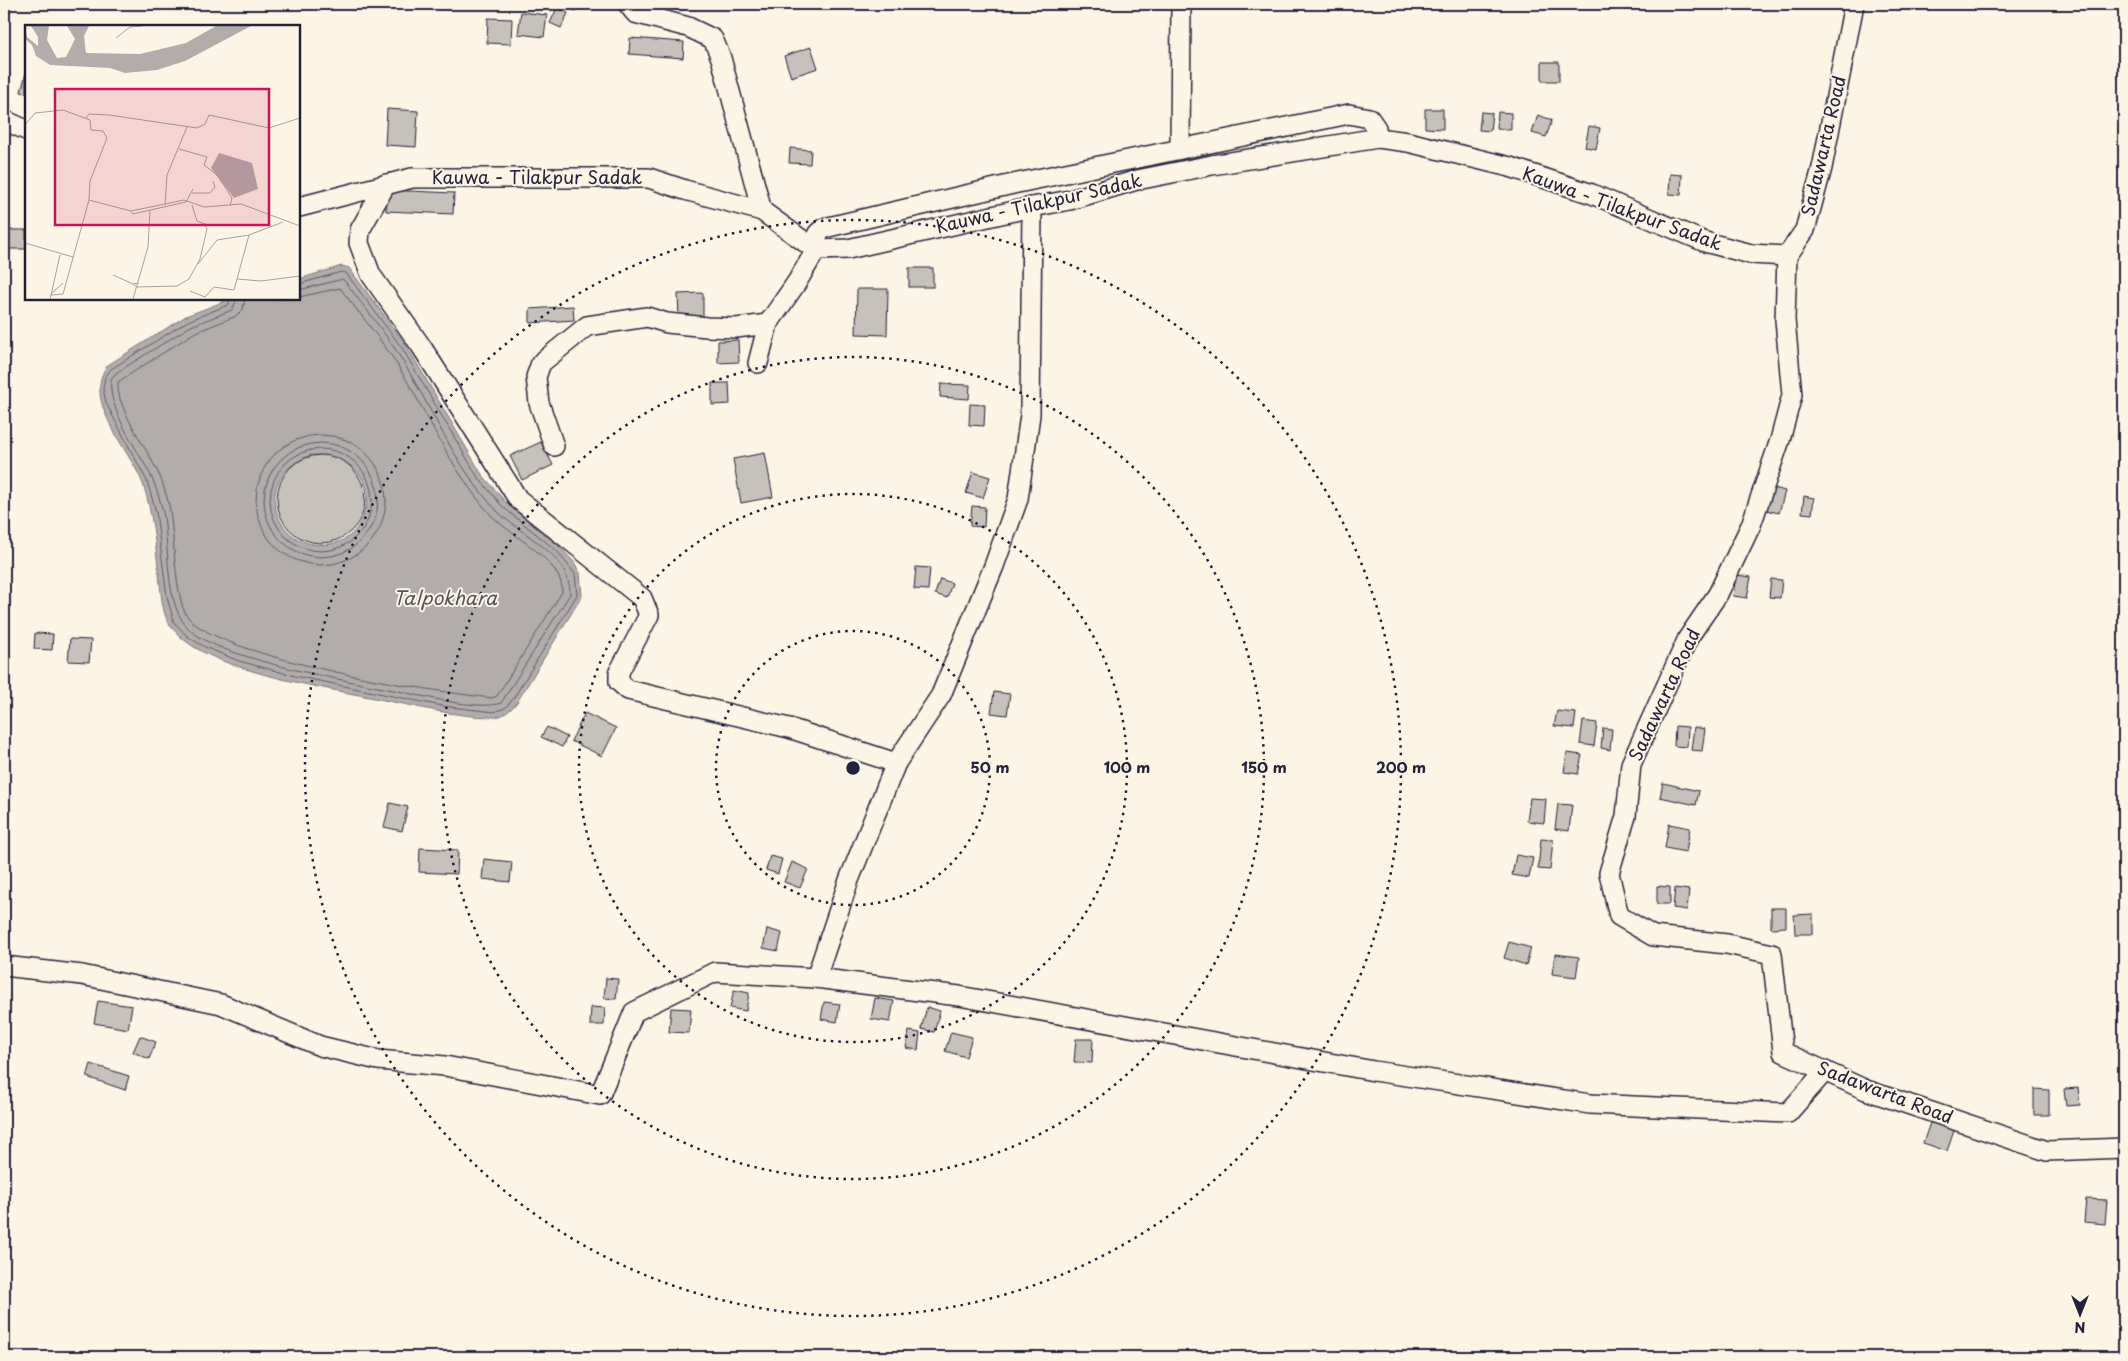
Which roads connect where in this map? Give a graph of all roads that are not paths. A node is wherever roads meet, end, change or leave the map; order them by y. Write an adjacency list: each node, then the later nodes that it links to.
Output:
1 (628, 4): 11 (street)
2 (1181, 4): 7 (street)
3 (1854, 4): 13 (street, Sadawarta Road)
4 (4, 120): 5 (street)
5 (25, 130)
6 (1378, 138): 7 (street); 10 (street, Kauwa - Tilakpur Sadak); 13 (street, Kauwa - Tilakpur Sadak)
7 (1180, 149): 12 (street)
8 (386, 184): 9 (street, Kauwa - Tilakpur Sadak); 11 (street, Kauwa - Tilakpur Sadak); 17 (street)
9 (300, 207)
10 (1032, 207): 12 (street, Kauwa - Tilakpur Sadak); 17 (street)
11 (762, 212): 12 (street, Kauwa - Tilakpur Sadak)
12 (816, 250): 14 (street)
13 (1787, 256): 20 (street, Sadawarta Road)
14 (768, 324): 15 (street); 16 (street)
15 (758, 363)
16 (554, 446)
17 (896, 763): 19 (street)
18 (4, 966): 19 (street)
19 (816, 978): 20 (street)
20 (1825, 1071): 21 (street, Sadawarta Road)
21 (2124, 1148)

